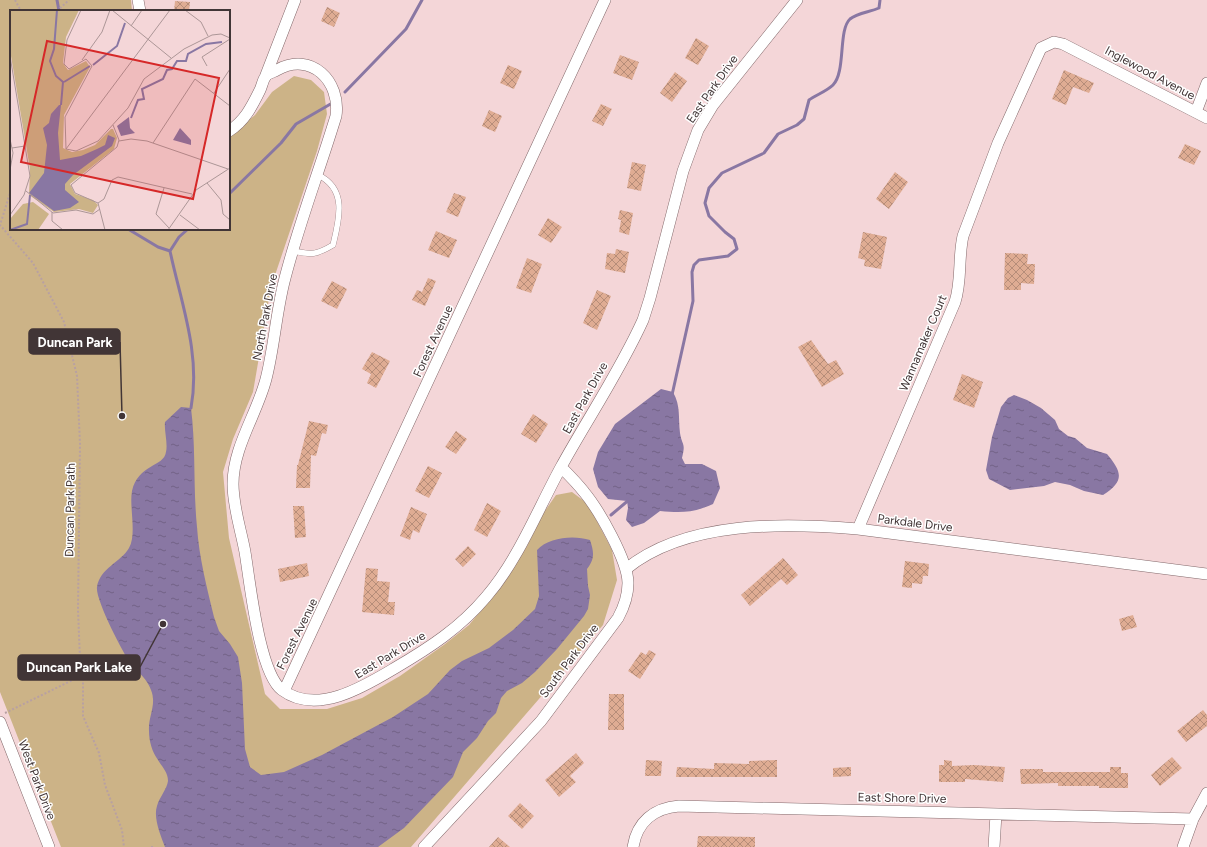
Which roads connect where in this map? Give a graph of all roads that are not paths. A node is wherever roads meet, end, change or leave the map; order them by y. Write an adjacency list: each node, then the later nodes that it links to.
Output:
1 (138, 0): 5 (street)
2 (295, 0): 7 (street)
3 (605, 0): 18 (street, Forest Avenue)
4 (797, 0): 14 (street, East Park Drive)
5 (140, 10)
6 (1081, 52): 9 (street, Inglewood Avenue); 15 (street, Wannamaker Court)
7 (266, 75): 11 (street); 12 (street, North Park Drive)
8 (1207, 83): 9 (street)
9 (1196, 112): 10 (street, Inglewood Avenue)
10 (1207, 118)
11 (230, 130)
12 (318, 176): 13 (street, North Park Drive); 13 (lane)
13 (293, 251): 18 (street, North Park Drive)
14 (561, 467): 16 (street, South Park Drive); 18 (street, East Park Drive)
15 (858, 529): 16 (street, Parkdale Drive); 17 (street, Parkdale Drive)
16 (626, 569): 25 (street, South Park Drive)
17 (1207, 574)
18 (284, 691)
19 (0, 722): 20 (street, West Park Drive)
20 (2, 735): 24 (street, West Park Drive)
21 (1207, 792): 23 (street)
22 (996, 814): 23 (street, East Shore Drive); 26 (street, East Shore Drive); 27 (street)
23 (1193, 819): 28 (street)
24 (49, 847)
25 (424, 847)
26 (633, 847)
27 (994, 847)
28 (1183, 847)

